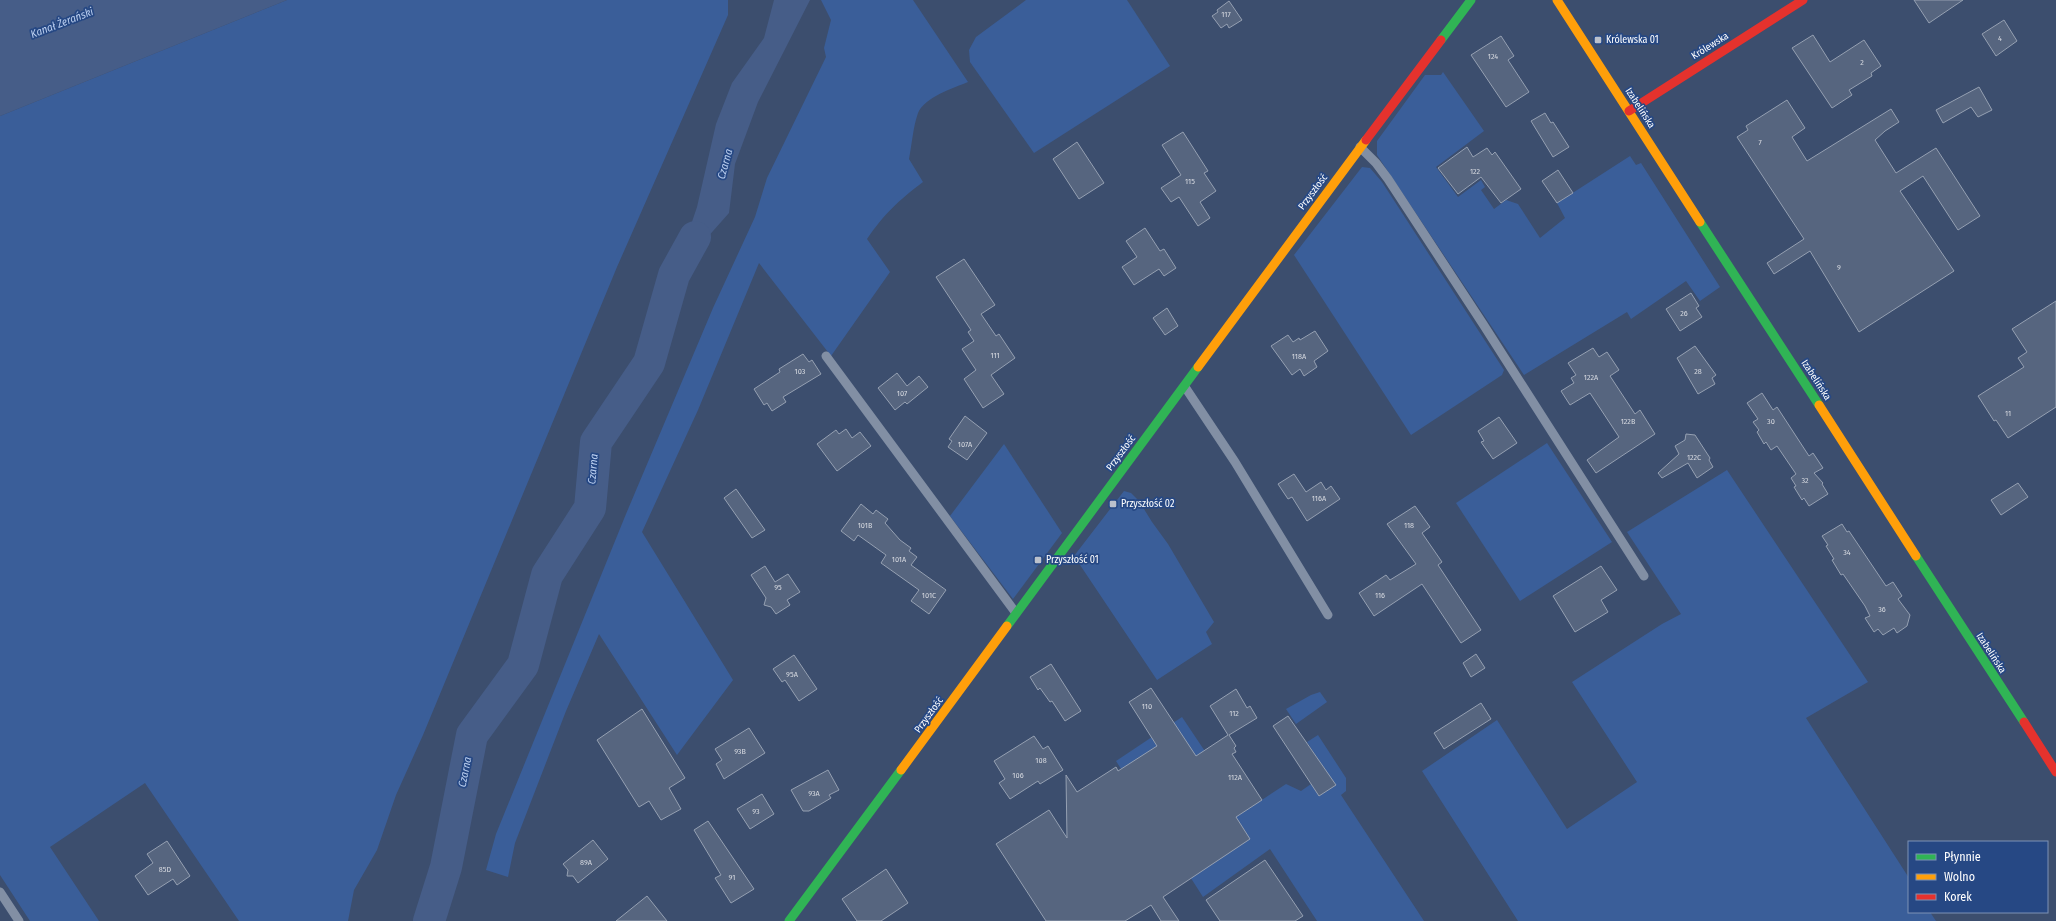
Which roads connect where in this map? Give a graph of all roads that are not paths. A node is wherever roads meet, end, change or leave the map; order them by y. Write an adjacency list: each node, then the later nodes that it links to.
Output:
1 (1472, 0): 5 (street, Przyszłość)
2 (1557, 0): 4 (street, Izabelińska)
3 (1803, 0): 4 (street, Królewska)
4 (1629, 110): 11 (street, Izabelińska)
5 (1360, 147): 7 (street, Przyszłość); 8 (lane)
6 (826, 356): 9 (lane)
7 (1185, 387): 9 (street, Przyszłość); 10 (lane)
8 (1644, 576)
9 (1016, 613): 14 (street, Przyszłość)
10 (1328, 615)
11 (2056, 772)
12 (0, 892): 13 (lane)
13 (19, 921)
14 (789, 921)

